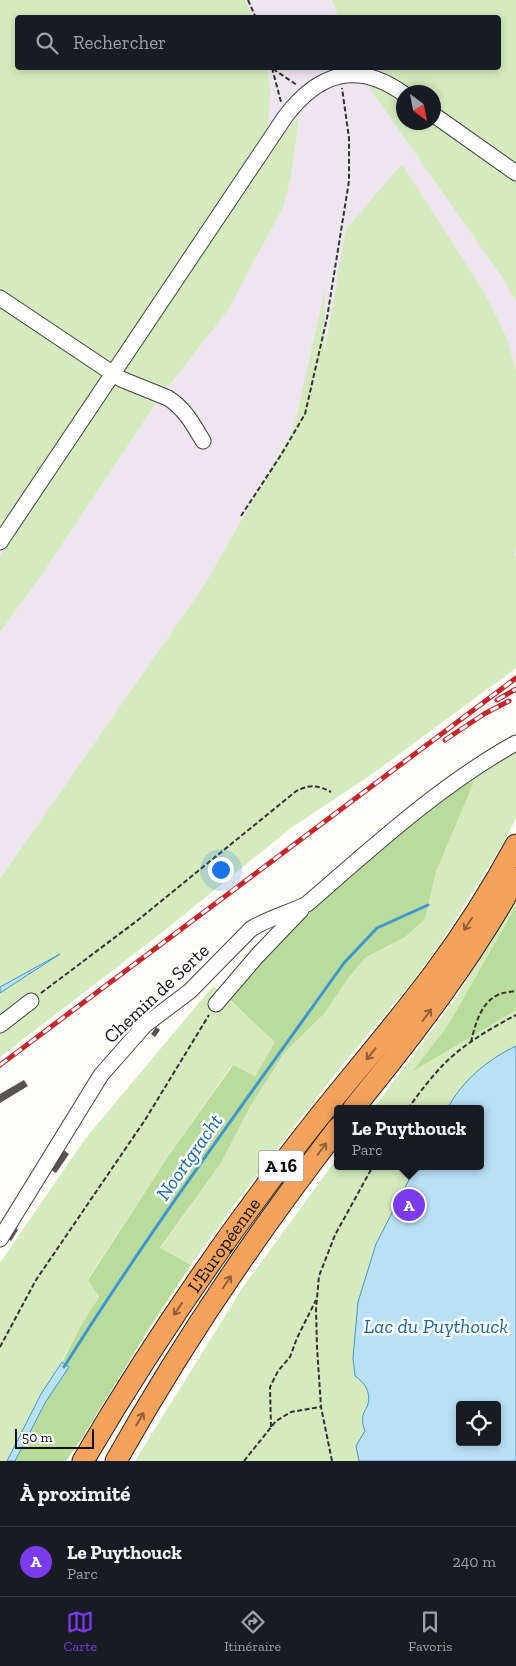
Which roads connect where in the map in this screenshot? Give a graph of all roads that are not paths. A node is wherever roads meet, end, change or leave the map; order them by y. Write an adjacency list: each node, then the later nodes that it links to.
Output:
1 (396, 89): 5 (street)
2 (441, 120): 3 (street)
3 (516, 173)
4 (0, 298): 5 (street)
5 (113, 374): 6 (street); 7 (street)
6 (203, 441)
7 (0, 542)
8 (516, 743): 11 (street, Chemin de Serte)
9 (516, 845): 18 (highway, L'Européenne / A 16, one-way to 18)
10 (516, 878): 15 (highway, one-way to 10)
11 (307, 904): 13 (street); 17 (street, Chemin de Serte)
12 (31, 1001): 14 (street)
13 (216, 1004)
14 (0, 1025)
15 (356, 1105)
16 (334, 1133): 19 (highway, L'Européenne / A 16, one-way to 16)
17 (0, 1239)
18 (83, 1461)
19 (116, 1461)

